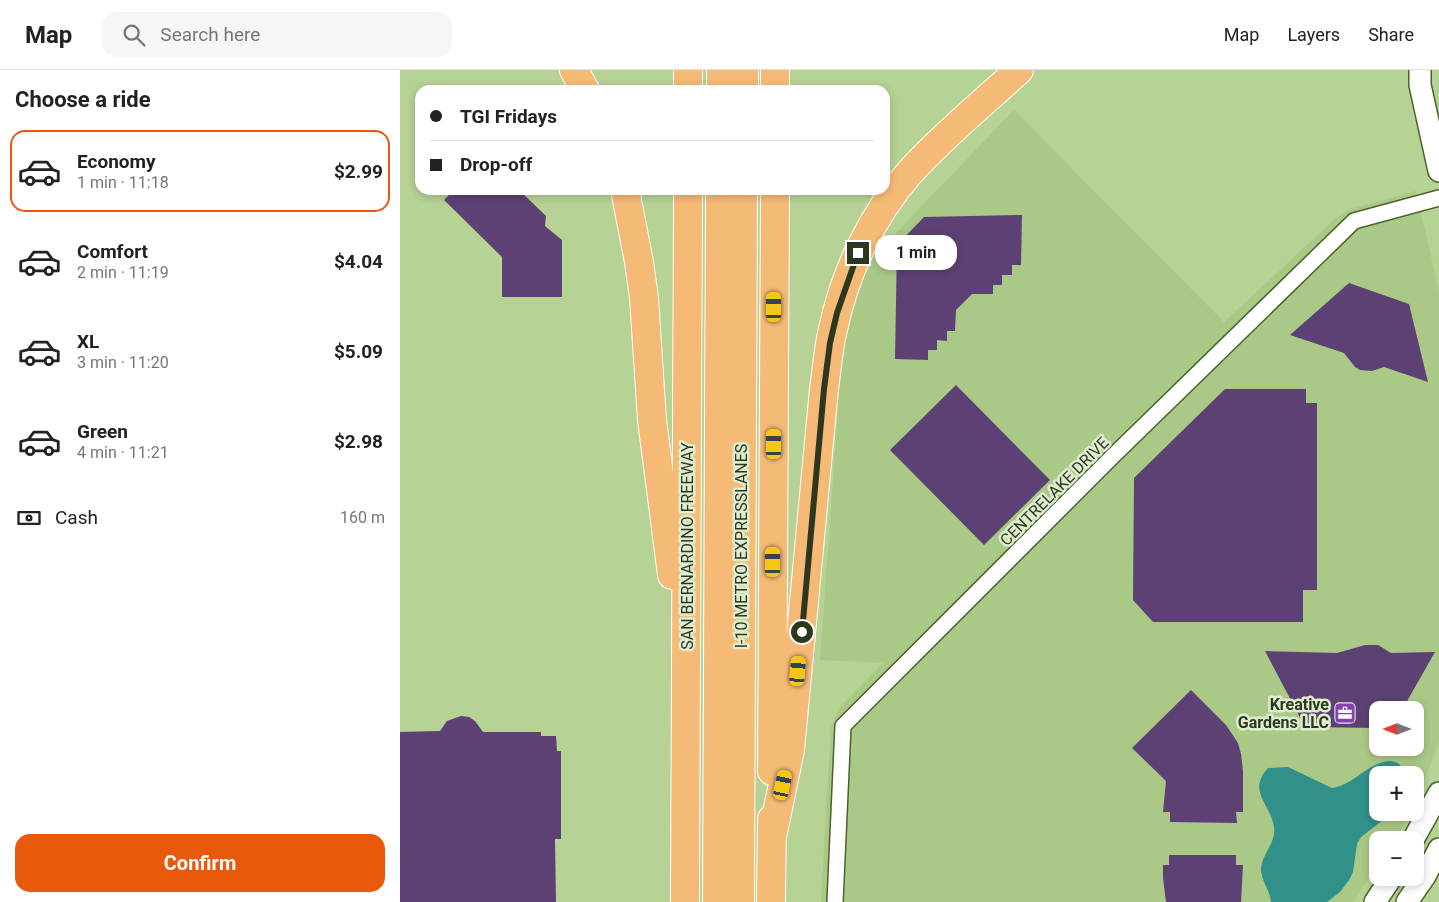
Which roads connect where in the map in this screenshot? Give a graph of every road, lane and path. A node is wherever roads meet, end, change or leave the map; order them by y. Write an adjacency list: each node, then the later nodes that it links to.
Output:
1 (574, 70): 8 (highway)
2 (688, 70): 9 (highway)
3 (721, 70): 10 (highway)
4 (744, 70): 11 (highway)
5 (775, 70): 12 (highway)
6 (1019, 70): 23 (highway)
7 (1420, 70): 13 (main road)
8 (582, 85)
9 (688, 85)
10 (721, 85)
11 (744, 85)
12 (775, 85)
13 (1439, 171)
14 (626, 195): 20 (highway)
15 (688, 195): 20 (highway, SAN BERNARDINO FREEWAY)
16 (720, 195): 27 (highway, I-10 METRO EXPRESSLANES)
17 (743, 195): 28 (highway, I-10 METRO EXPRESSLANES)
18 (775, 195): 23 (highway)
19 (1439, 198): 30 (street, CENTRELAKE DRIVE)
20 (686, 680): 26 (highway, SAN BERNARDINO FREEWAY)
21 (1439, 792): 22 (main road)
22 (1418, 831)
23 (772, 837): 29 (highway)
24 (1439, 849): 32 (main road)
25 (1386, 886): 31 (main road)
26 (685, 902)
27 (716, 902)
28 (740, 902)
29 (771, 902)
30 (834, 902)
31 (1376, 902)
32 (1407, 902)

